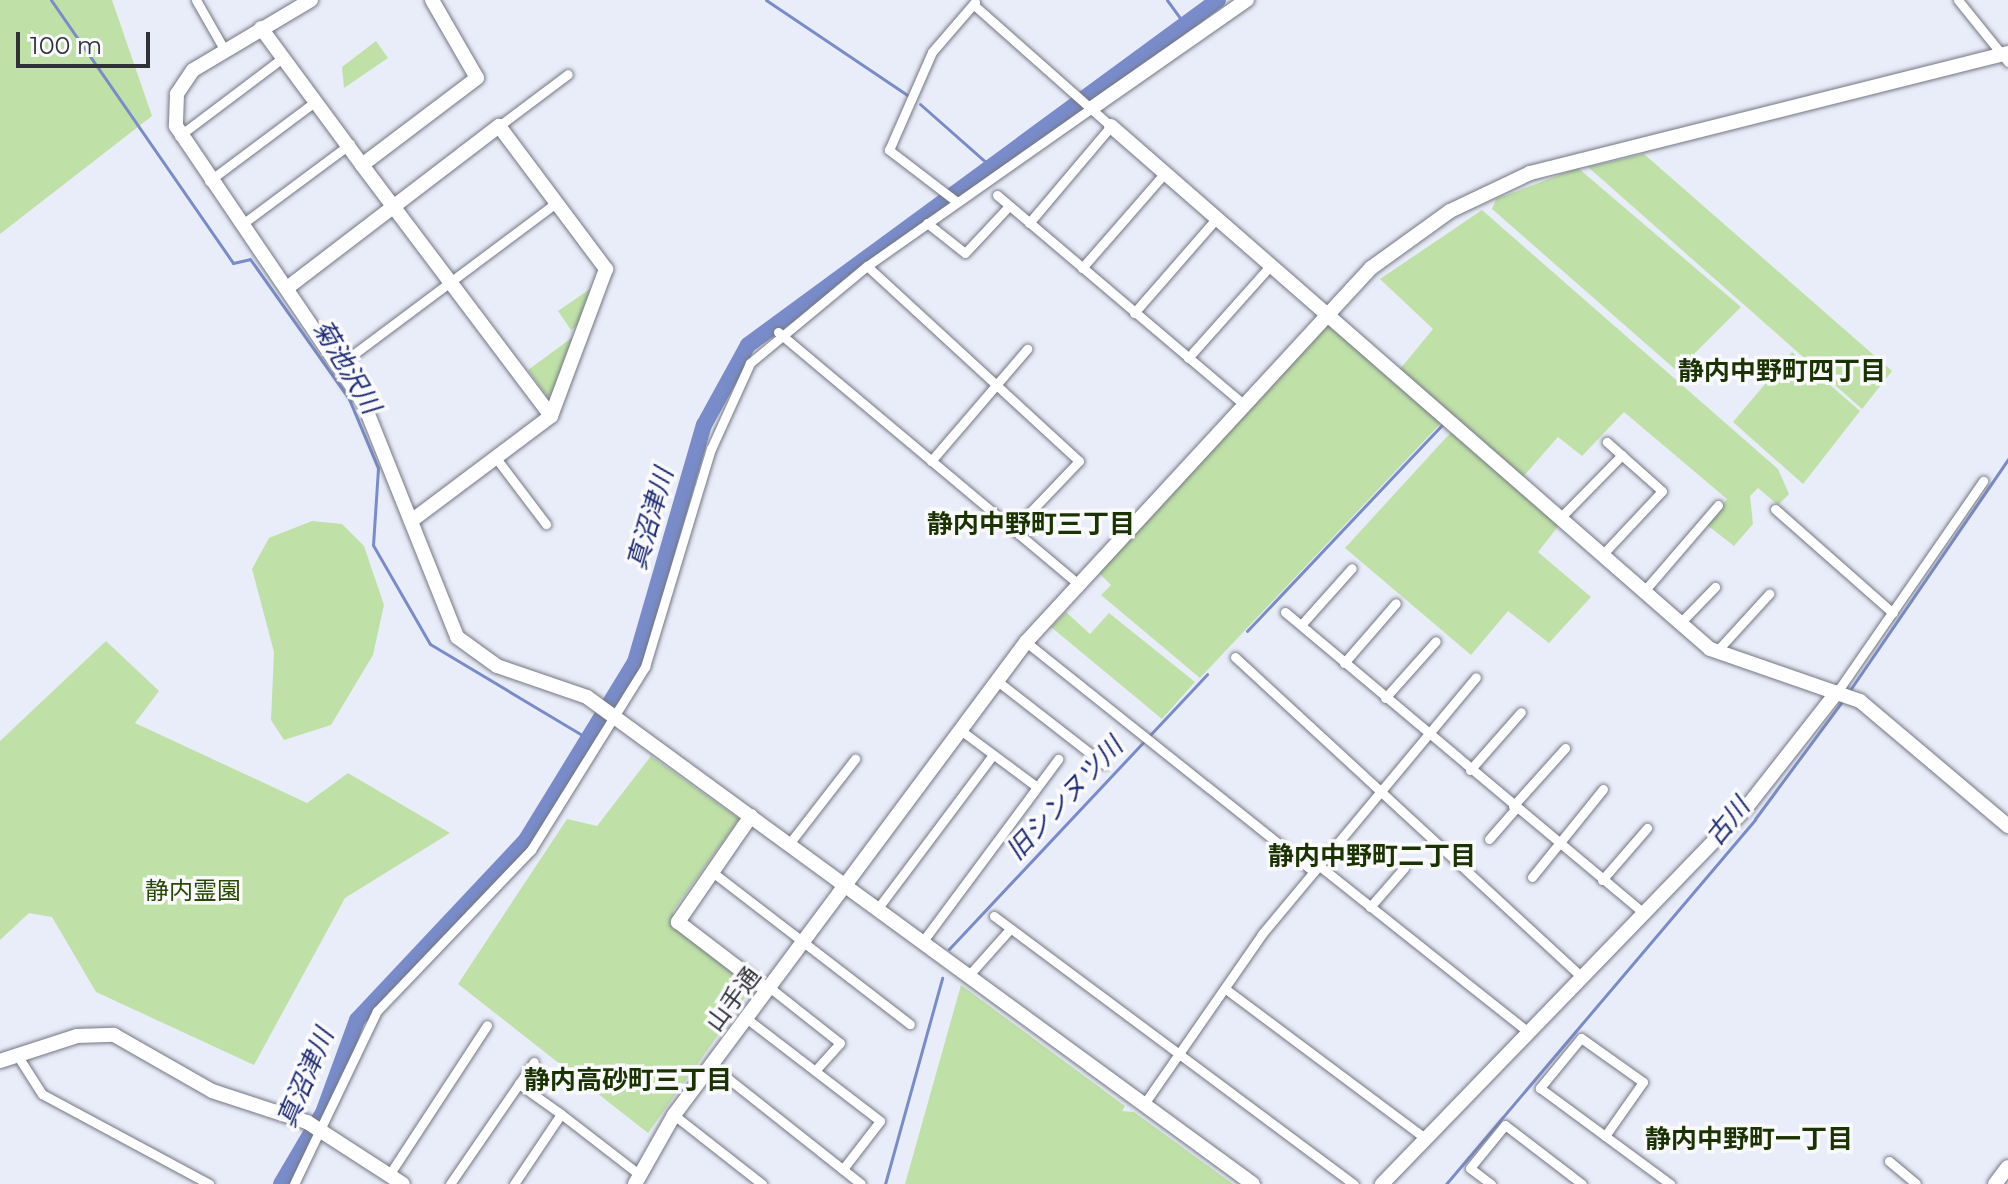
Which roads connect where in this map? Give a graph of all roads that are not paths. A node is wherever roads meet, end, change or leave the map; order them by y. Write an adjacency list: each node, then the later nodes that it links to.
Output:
1 (196, 0): 8 (street)
2 (311, 0): 7 (street)
3 (432, 0): 18 (street)
4 (1247, 0): 13 (street)
5 (1958, 0): 10 (street)
6 (975, 2): 13 (street); 22 (street)
7 (261, 28): 8 (street); 9 (street)
8 (224, 49): 16 (street)
9 (284, 57): 12 (street); 16 (street)
10 (2006, 57): 36 (street, 山手通)
11 (568, 74): 14 (street)
12 (316, 101): 17 (street); 20 (street)
13 (1090, 106): 15 (street); 22 (street)
14 (499, 126): 23 (street); 24 (street)
15 (1111, 126): 19 (street); 28 (street)
16 (179, 136): 20 (street)
17 (350, 144): 18 (street); 29 (street)
18 (362, 165): 24 (street)
19 (1165, 173): 26 (street); 32 (street)
20 (209, 181): 29 (street)
21 (997, 195): 25 (street)
22 (956, 201): 27 (street)
23 (556, 203): 33 (street); 43 (street)
24 (393, 206): 33 (street); 34 (street)
25 (1009, 206): 27 (street); 28 (street)
26 (1217, 218): 30 (street); 35 (street)
27 (927, 223): 31 (street)
28 (1029, 223): 32 (street)
29 (241, 225): 34 (street)
30 (1271, 265): 36 (street); 40 (street)
31 (867, 266): 37 (street); 41 (street)
32 (1082, 268): 35 (street)
33 (450, 282): 39 (street); 43 (street)
34 (287, 288): 52 (street)
35 (1134, 313): 40 (street)
36 (1326, 313): 42 (street, 山手通); 51 (street)
37 (778, 332): 47 (street); 76 (street)
38 (1027, 349): 41 (street)
39 (354, 354)
40 (1188, 358): 42 (street)
41 (996, 385): 47 (street); 54 (street)
42 (1242, 403): 57 (street, 山手通)
43 (551, 416): 46 (street)
44 (1607, 442): 45 (street)
45 (1622, 455): 51 (street); 55 (street)
46 (496, 458): 52 (street); 53 (street)
47 (931, 461): 54 (street)
48 (1983, 481): 63 (street)
49 (1718, 505): 59 (street)
50 (1775, 509): 63 (street)
51 (1561, 517): 55 (street)
52 (411, 521): 76 (street)
53 (546, 524)
54 (1015, 528): 57 (street)
55 (1603, 554): 59 (street)
56 (1352, 568): 65 (street)
57 (1075, 581): 67 (street, 山手通)
58 (1715, 587): 64 (street)
59 (1645, 590): 64 (street)
60 (1769, 594): 68 (street)
61 (1396, 603): 70 (street)
62 (1285, 612): 65 (street)
63 (1893, 613): 73 (street)
64 (1681, 622): 68 (street)
65 (1301, 625): 70 (street)
66 (1436, 641): 74 (street)
67 (1026, 642): 72 (street, 山手通); 95 (street)
68 (1716, 652): 73 (street)
69 (1235, 657): 86 (street)
70 (1344, 663): 74 (street)
71 (1476, 677): 78 (street)
72 (996, 680): 77 (street, 山手通); 83 (street)
73 (1844, 694): 90 (street); 103 (street)
74 (1385, 698): 78 (street)
75 (1521, 712): 84 (street)
76 (610, 713): 89 (street); 126 (street)
77 (959, 729): 80 (street); 100 (street, 山手通)
78 (1426, 733): 84 (street); 86 (street)
79 (1565, 748): 88 (street)
80 (993, 755): 85 (street); 102 (street)
81 (855, 759): 93 (street)
82 (1058, 759): 85 (street)
83 (1104, 764)
84 (1470, 770): 88 (street)
85 (1037, 787): 107 (street)
86 (1379, 789): 95 (street); 109 (street)
87 (1603, 789): 94 (street)
88 (1515, 807): 92 (street); 94 (street)
89 (751, 816): 93 (street); 97 (street)
90 (2008, 826)
91 (1647, 828): 99 (street)
92 (1489, 839)
93 (789, 844): 100 (street)
94 (1559, 844): 98 (street); 99 (street)
95 (1314, 867): 101 (street); 111 (street)
96 (1404, 868): 101 (street)
97 (711, 871): 106 (street); 110 (street)
98 (1532, 877)
99 (1602, 880): 103 (street)
100 (844, 884): 102 (street); 106 (street, 山手通)
101 (1370, 907): 115 (street)
102 (878, 908): 107 (street)
103 (1644, 913): 109 (street)
104 (994, 916): 105 (street)
105 (1010, 929): 108 (street); 116 (street)
106 (805, 940): 110 (street, 山手通); 113 (street)
107 (923, 941): 108 (street)
108 (969, 975): 123 (street)
109 (1582, 977): 115 (street)
110 (768, 989): 112 (street, 山手通); 121 (street)
111 (1227, 990): 116 (street); 128 (street)
112 (746, 1018): 120 (street, 山手通); 121 (street)
113 (910, 1024)
114 (487, 1025): 132 (street)
115 (1528, 1032): 128 (street)
116 (1180, 1053): 123 (street); 143 (street)
117 (19, 1058): 118 (street); 126 (street); 135 (street)
118 (0, 1061)
119 (534, 1062): 122 (street)
120 (711, 1065): 125 (street, 山手通); 131 (street)
121 (816, 1070): 131 (street)
122 (519, 1084): 124 (street); 138 (street)
123 (1144, 1104): 142 (street)
124 (561, 1114): 133 (street); 139 (street)
125 (674, 1115): 133 (street, 山手通); 140 (street)
126 (317, 1128): 132 (street); 136 (street)
127 (1605, 1136): 127 (street); 134 (street)
128 (1426, 1139): 144 (street)
129 (1889, 1161): 148 (street)
130 (2008, 1167): 149 (street)
131 (843, 1169): 141 (street)
132 (389, 1175): 137 (street)
133 (637, 1179)
134 (1656, 1180): 147 (street)
135 (209, 1184)
136 (294, 1184)
137 (403, 1184)
138 (450, 1184)
139 (514, 1184)
140 (762, 1184)
141 (861, 1184)
142 (1253, 1184)
143 (1354, 1184)
144 (1382, 1184)
145 (1491, 1184): 146 (street)
146 (1582, 1184)
147 (1670, 1184)
148 (1916, 1184)
149 (1995, 1184)

